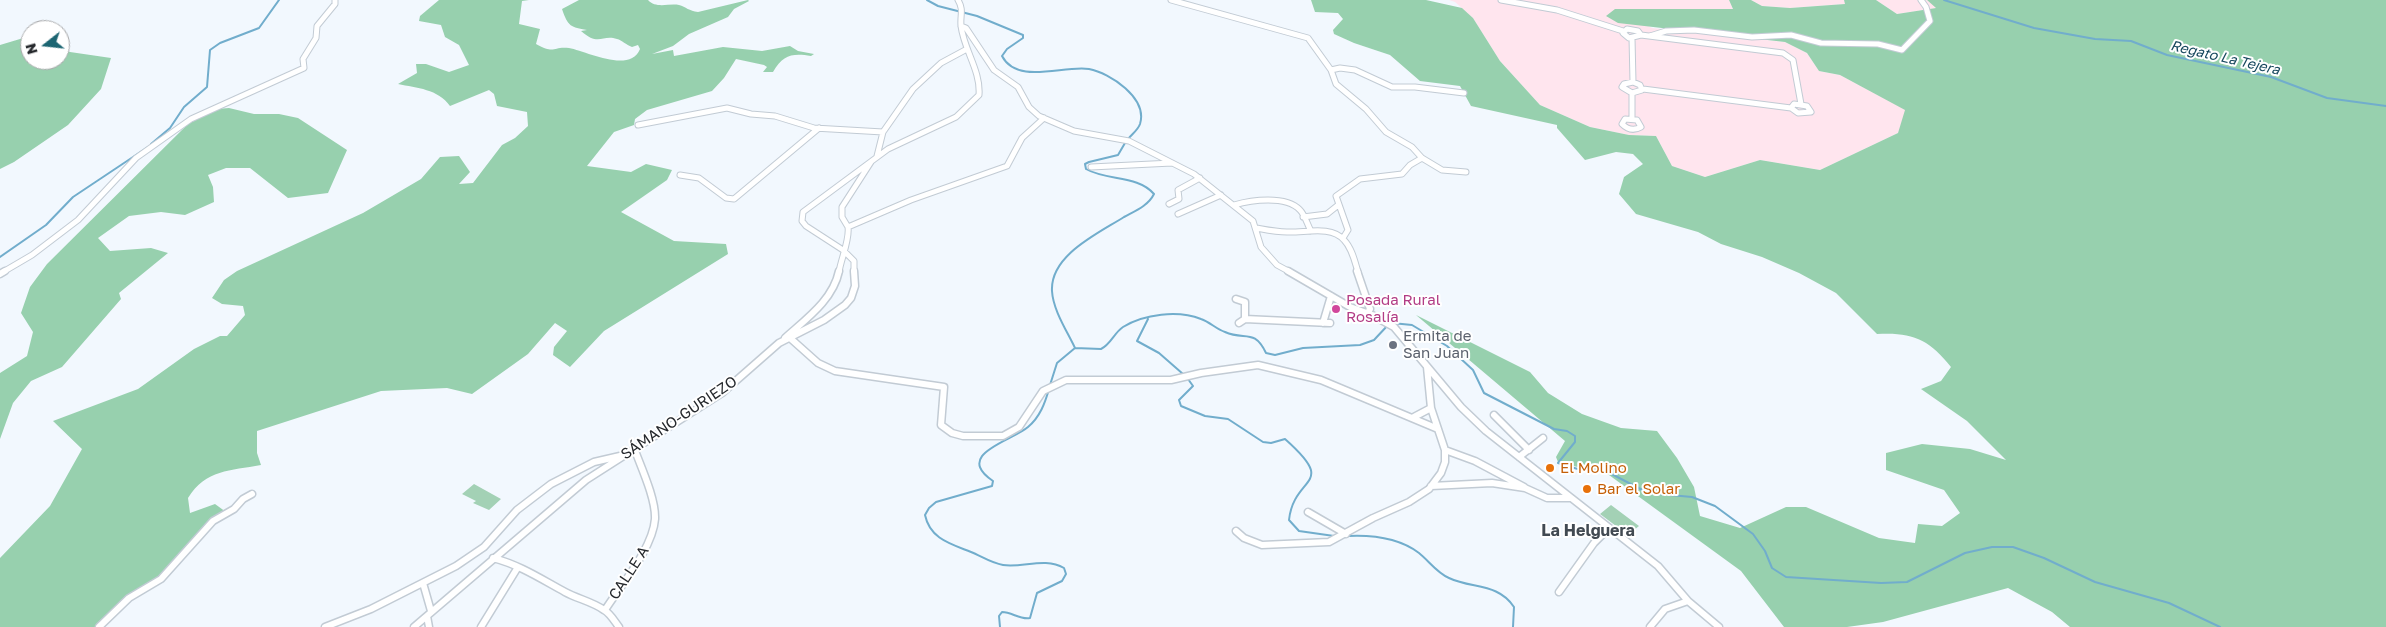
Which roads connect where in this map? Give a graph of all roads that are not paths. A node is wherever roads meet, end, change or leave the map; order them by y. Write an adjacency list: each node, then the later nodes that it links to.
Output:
1 (335, 0): 42 (street)
2 (958, 0): 6 (street, SÁMANO-GURIEZO)
3 (1171, 0): 12 (street)
4 (1501, 0): 7 (street)
5 (1921, 0): 9 (street)
6 (962, 26): 11 (street, SÁMANO-GURIEZO); 19 (street)
7 (1624, 31): 8 (street); 10 (street)
8 (1641, 35): 9 (street); 10 (street)
9 (1650, 36): 17 (street)
10 (1632, 38): 13 (street)
11 (967, 49): 23 (street); 24 (street, SÁMANO-GURIEZO)
12 (1331, 70): 15 (street); 25 (street)
13 (1633, 82): 14 (street); 16 (street)
14 (1642, 89): 16 (street); 18 (street)
15 (1464, 93)
16 (1632, 93): 20 (street)
17 (1801, 104): 18 (street); 18 (street)
18 (1791, 108)
19 (1044, 118): 26 (street); 37 (street)
20 (1632, 119)
21 (638, 125): 22 (street)
22 (819, 128): 23 (street); 29 (street)
23 (883, 132): 24 (street)
24 (875, 158): 37 (street); 41 (street, SÁMANO-GURIEZO)
25 (1422, 158): 28 (street); 34 (street)
26 (1172, 163): 27 (street); 30 (street)
27 (1091, 167)
28 (1466, 172)
29 (680, 175)
30 (1200, 178): 31 (street); 32 (street)
31 (1221, 195): 33 (street); 35 (street)
32 (1169, 204)
33 (1234, 205): 36 (street); 38 (street)
34 (1337, 206): 36 (street); 40 (street)
35 (1178, 214)
36 (1303, 217): 39 (street)
37 (848, 227): 41 (street)
38 (1256, 228): 39 (street); 43 (street)
39 (1311, 231): 40 (street)
40 (1343, 238): 45 (street)
41 (843, 250): 48 (street, SÁMANO-GURIEZO); 49 (street)
42 (0, 274)
43 (1331, 296): 45 (street); 46 (street)
44 (1236, 298): 46 (street)
45 (1368, 314): 50 (street)
46 (1244, 319): 47 (street)
47 (1239, 323)
48 (790, 338): 49 (street, SÁMANO-GURIEZO); 53 (street)
49 (777, 344): 56 (street, SÁMANO-GURIEZO)
50 (1427, 366): 51 (street); 60 (street)
51 (1431, 408): 53 (street); 54 (street)
52 (1494, 415): 58 (street)
53 (1414, 417): 54 (street)
54 (1438, 429): 57 (street)
55 (1543, 438): 58 (street)
56 (634, 448): 59 (street, SÁMANO-GURIEZO); 74 (street, CALLE A)
57 (1445, 450): 61 (street); 62 (street)
58 (1529, 450): 60 (street)
59 (622, 456): 69 (street, SÁMANO-GURIEZO); 71 (street)
60 (1519, 457): 64 (street)
61 (1431, 486): 62 (street); 68 (street)
62 (1526, 488): 64 (street)
63 (252, 494): 76 (street)
64 (1571, 498): 66 (street)
65 (1308, 512): 68 (street)
66 (1608, 528): 72 (street); 73 (street)
67 (1236, 531): 68 (street)
68 (1346, 534)
69 (493, 558): 70 (street); 75 (street, SÁMANO-GURIEZO)
70 (518, 567): 74 (street); 80 (street)
71 (423, 583): 75 (street); 77 (street)
72 (1559, 592)
73 (1688, 601): 82 (street); 83 (street)
74 (605, 610): 81 (street)
75 (429, 614): 78 (street, SÁMANO-GURIEZO); 79 (street)
76 (99, 627)
77 (325, 627)
78 (414, 627)
79 (430, 627)
80 (481, 627)
81 (619, 627)
82 (1650, 627)
83 (1718, 627)

